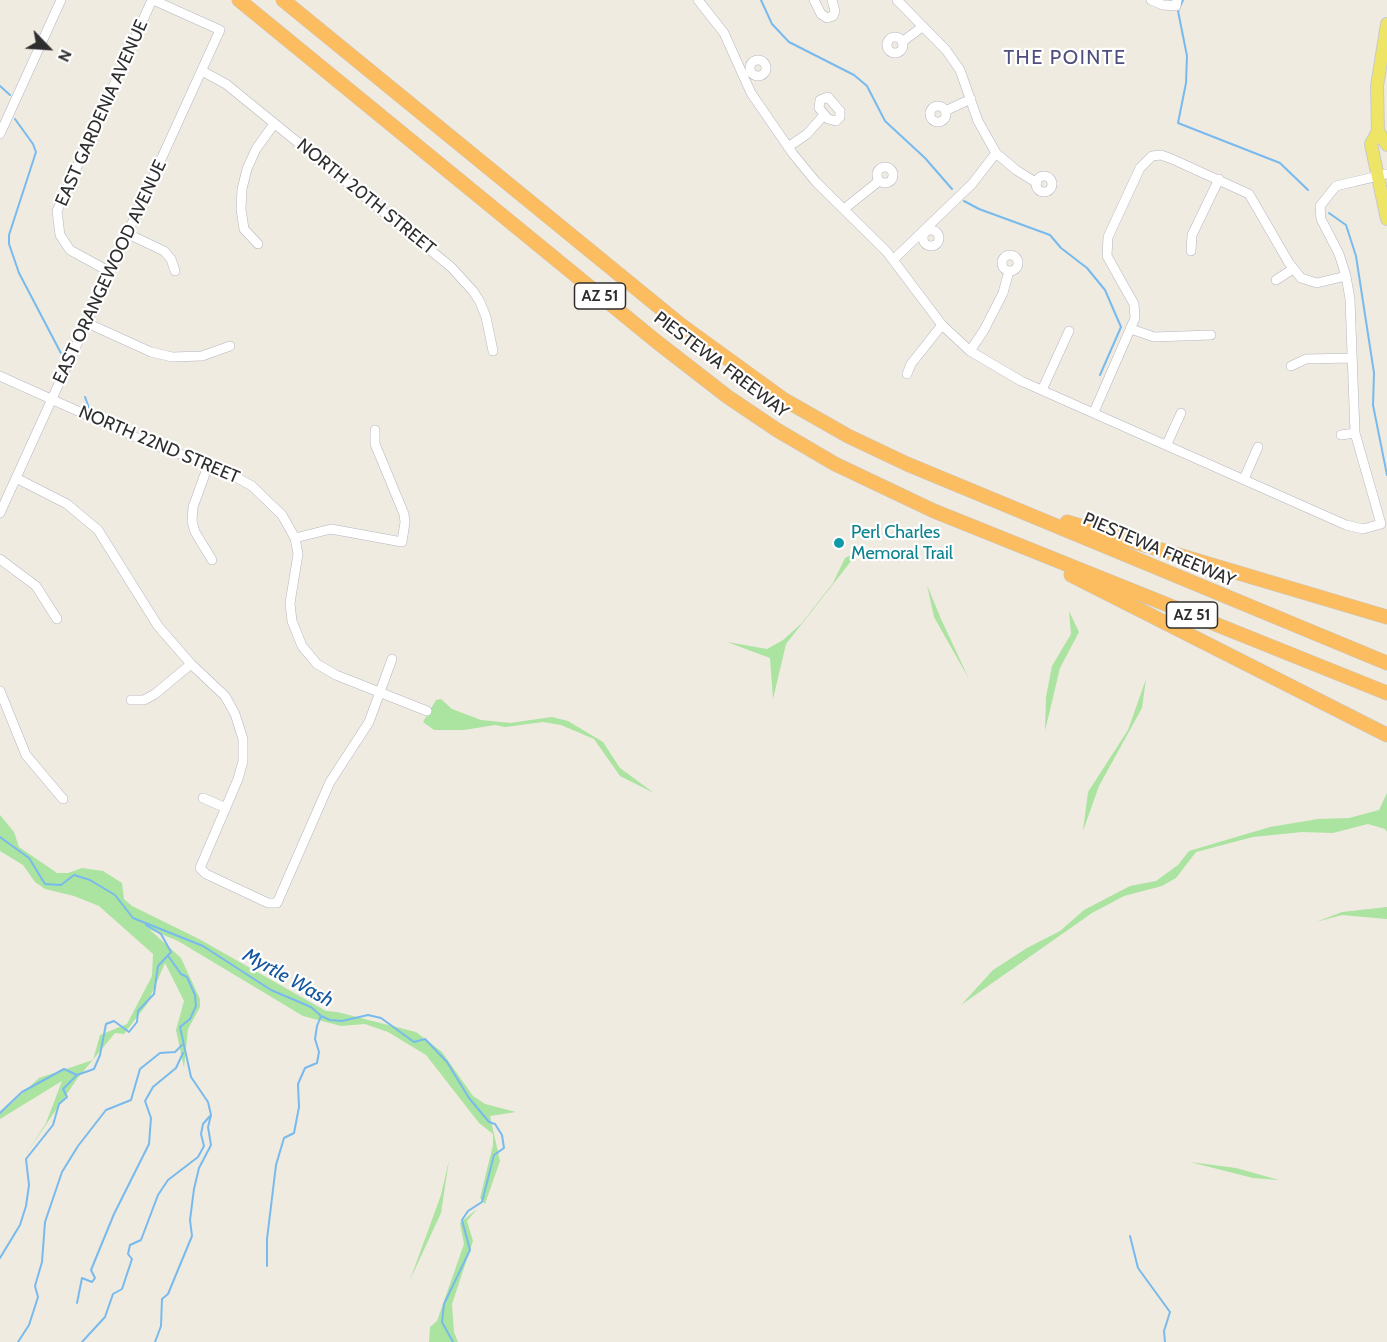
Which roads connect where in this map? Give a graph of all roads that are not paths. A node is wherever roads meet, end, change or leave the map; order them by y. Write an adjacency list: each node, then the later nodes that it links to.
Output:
1 (61, 0): 21 (street)
2 (152, 0): 14 (street, EAST ORANGEWOOD AVENUE); 38 (street, EAST GARDENIA AVENUE)
3 (239, 0): 69 (highway, PIESTEWA FREEWAY / AZ 51)
4 (283, 0): 67 (highway, PIESTEWA FREEWAY / AZ 51)
5 (698, 0): 23 (street)
6 (814, 0): 7 (street)
7 (832, 0)
8 (897, 0): 12 (street)
9 (1151, 0): 10 (street)
10 (1177, 0)
11 (1387, 24): 16 (main road)
12 (922, 27): 13 (street); 15 (street)
13 (902, 42)
14 (202, 71): 19 (street, NORTH 20TH STREET); 31 (street, EAST ORANGEWOOD AVENUE)
15 (971, 99): 17 (street); 24 (street)
16 (1382, 110): 20 (main road)
17 (945, 111)
18 (824, 115): 23 (street)
19 (274, 124): 32 (street); 47 (street, NORTH 20TH STREET)
20 (1378, 131): 22 (main road); 25 (main road)
21 (0, 135)
22 (1387, 145)
23 (788, 147): 29 (street)
24 (996, 153): 28 (street); 34 (street)
25 (1382, 175): 30 (main road); 39 (street)
26 (1219, 179): 33 (street); 35 (street); 43 (street)
27 (879, 181): 29 (street)
28 (1037, 183)
29 (844, 209): 34 (street)
30 (1387, 219)
31 (128, 234): 36 (street); 38 (street, EAST ORANGEWOOD AVENUE)
32 (258, 244)
33 (1191, 251)
34 (893, 260): 42 (street)
35 (1293, 269): 39 (street); 40 (street)
36 (175, 271)
37 (1009, 271): 48 (street)
38 (110, 272): 41 (street, EAST ORANGEWOOD AVENUE)
39 (1346, 276): 49 (street)
40 (1276, 280)
41 (87, 323): 46 (street); 54 (street, EAST ORANGEWOOD AVENUE)
42 (942, 325): 48 (street); 51 (street)
43 (1131, 329): 45 (street); 55 (street)
44 (1069, 331): 53 (street)
45 (1211, 335)
46 (230, 346)
47 (493, 351)
48 (970, 351): 53 (street)
49 (1352, 358): 50 (street); 58 (street)
50 (1291, 366)
51 (907, 374)
52 (0, 376): 54 (street, NORTH 22ND STREET)
53 (1042, 390): 55 (street)
54 (52, 399): 62 (street, NORTH 22ND STREET); 63 (street, EAST ORANGEWOOD AVENUE)
55 (1095, 412): 60 (street)
56 (1181, 413): 60 (street)
57 (375, 430): 70 (street)
58 (1355, 433): 59 (street); 64 (street)
59 (1341, 435)
60 (1167, 444): 64 (street)
61 (1258, 447): 64 (street)
62 (209, 463): 70 (street, NORTH 22ND STREET); 72 (street)
63 (16, 478): 66 (street, EAST ORANGEWOOD AVENUE); 77 (street)
64 (1244, 479)
65 (0, 485): 66 (street)
66 (11, 489): 68 (street, EAST ORANGEWOOD AVENUE)
67 (1005, 504): 73 (highway); 76 (highway, PIESTEWA FREEWAY / AZ 51)
68 (0, 513)
69 (997, 536): 80 (highway, PIESTEWA FREEWAY / AZ 51); 83 (highway)
70 (295, 537): 79 (street)
71 (0, 559): 74 (street)
72 (212, 560)
73 (1387, 617)
74 (57, 619)
75 (392, 659): 79 (street)
76 (1387, 663)
77 (191, 664): 81 (street); 86 (street)
78 (0, 691): 85 (street)
79 (383, 691): 82 (street); 86 (street)
80 (1387, 693)
81 (131, 700)
82 (427, 711)
83 (1387, 735)
84 (203, 798): 86 (street)
85 (63, 799)
86 (226, 808)

